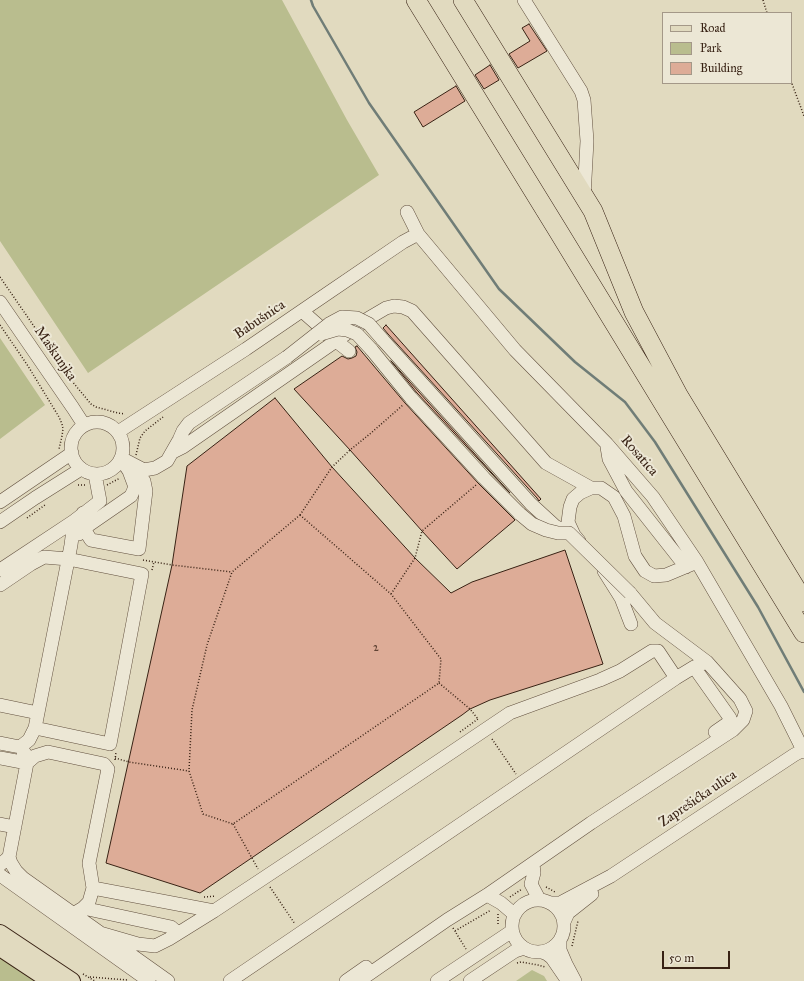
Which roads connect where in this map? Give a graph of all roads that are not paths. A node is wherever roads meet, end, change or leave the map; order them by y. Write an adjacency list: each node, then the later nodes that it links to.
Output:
1 (416, 0): 30 (highway)
2 (463, 0): 4 (highway)
3 (524, 0): 4 (street)
4 (584, 197): 28 (highway)
5 (407, 212): 6 (street, Rosatica)
6 (418, 234): 8 (street, Babušnica); 25 (street, Rosatica)
7 (0, 302): 12 (street, Maškunjka)
8 (302, 311): 10 (street); 13 (street, Babušnica)
9 (313, 336): 14 (street, bridge); 23 (street, bridge); 23 (street, bridge)
10 (336, 341): 11 (street); 14 (street); 19 (street)
11 (349, 351)
12 (84, 425): 13 (street); 15 (street)
13 (118, 432): 16 (street)
14 (172, 452): 16 (street)
15 (72, 453): 17 (street); 20 (street)
16 (127, 460): 18 (street); 21 (street); 21 (street)
17 (81, 468): 18 (street); 22 (street)
18 (92, 479): 21 (street)
19 (591, 488): 25 (street); 29 (street)
20 (0, 502)
21 (80, 521): 24 (street); 26 (street)
22 (0, 522)
23 (569, 533): 31 (street, bridge)
24 (68, 559): 27 (street); 35 (street); 36 (street)
25 (692, 564): 39 (street, Rosatica)
26 (0, 570)
27 (0, 585)
28 (804, 602)
29 (631, 624)
30 (804, 633)
31 (707, 662): 32 (street); 45 (street)
32 (694, 667): 33 (street); 69 (street)
33 (676, 678): 53 (street); 68 (street)
34 (0, 705): 35 (street)
35 (38, 713): 36 (street)
36 (35, 728): 38 (street)
37 (0, 743): 38 (street)
38 (20, 747): 41 (street)
39 (803, 751): 47 (street, Zaprešićka ulica)
40 (0, 758): 41 (street)
41 (27, 764): 43 (street); 48 (street)
42 (0, 824): 43 (street)
43 (15, 827): 44 (street)
44 (5, 861): 52 (street)
45 (533, 864): 49 (street); 50 (street)
46 (0, 875): 66 (street)
47 (611, 876): 51 (street, Zaprešićka ulica); 55 (street, Zaprešićka ulica)
48 (93, 888): 52 (street); 53 (street)
49 (487, 895): 54 (street); 70 (street)
50 (539, 900): 51 (street); 54 (street)
51 (552, 903): 55 (street)
52 (78, 911): 58 (street); 59 (street)
53 (214, 911): 59 (street)
54 (514, 914): 56 (street)
55 (564, 922): 60 (street)
56 (512, 931): 62 (street); 71 (street)
57 (0, 933): 65 (main road)
58 (100, 933): 59 (street); 67 (street)
59 (178, 933)
60 (560, 940): 63 (street); 74 (street)
61 (0, 948): 64 (main road)
62 (524, 948): 63 (street); 72 (street)
63 (542, 952): 73 (street)
64 (50, 981)
65 (72, 981)
66 (149, 981)
67 (168, 981)
68 (230, 981)
69 (346, 981)
70 (360, 981)
71 (437, 981)
72 (470, 981)
73 (568, 981)
74 (575, 981)

